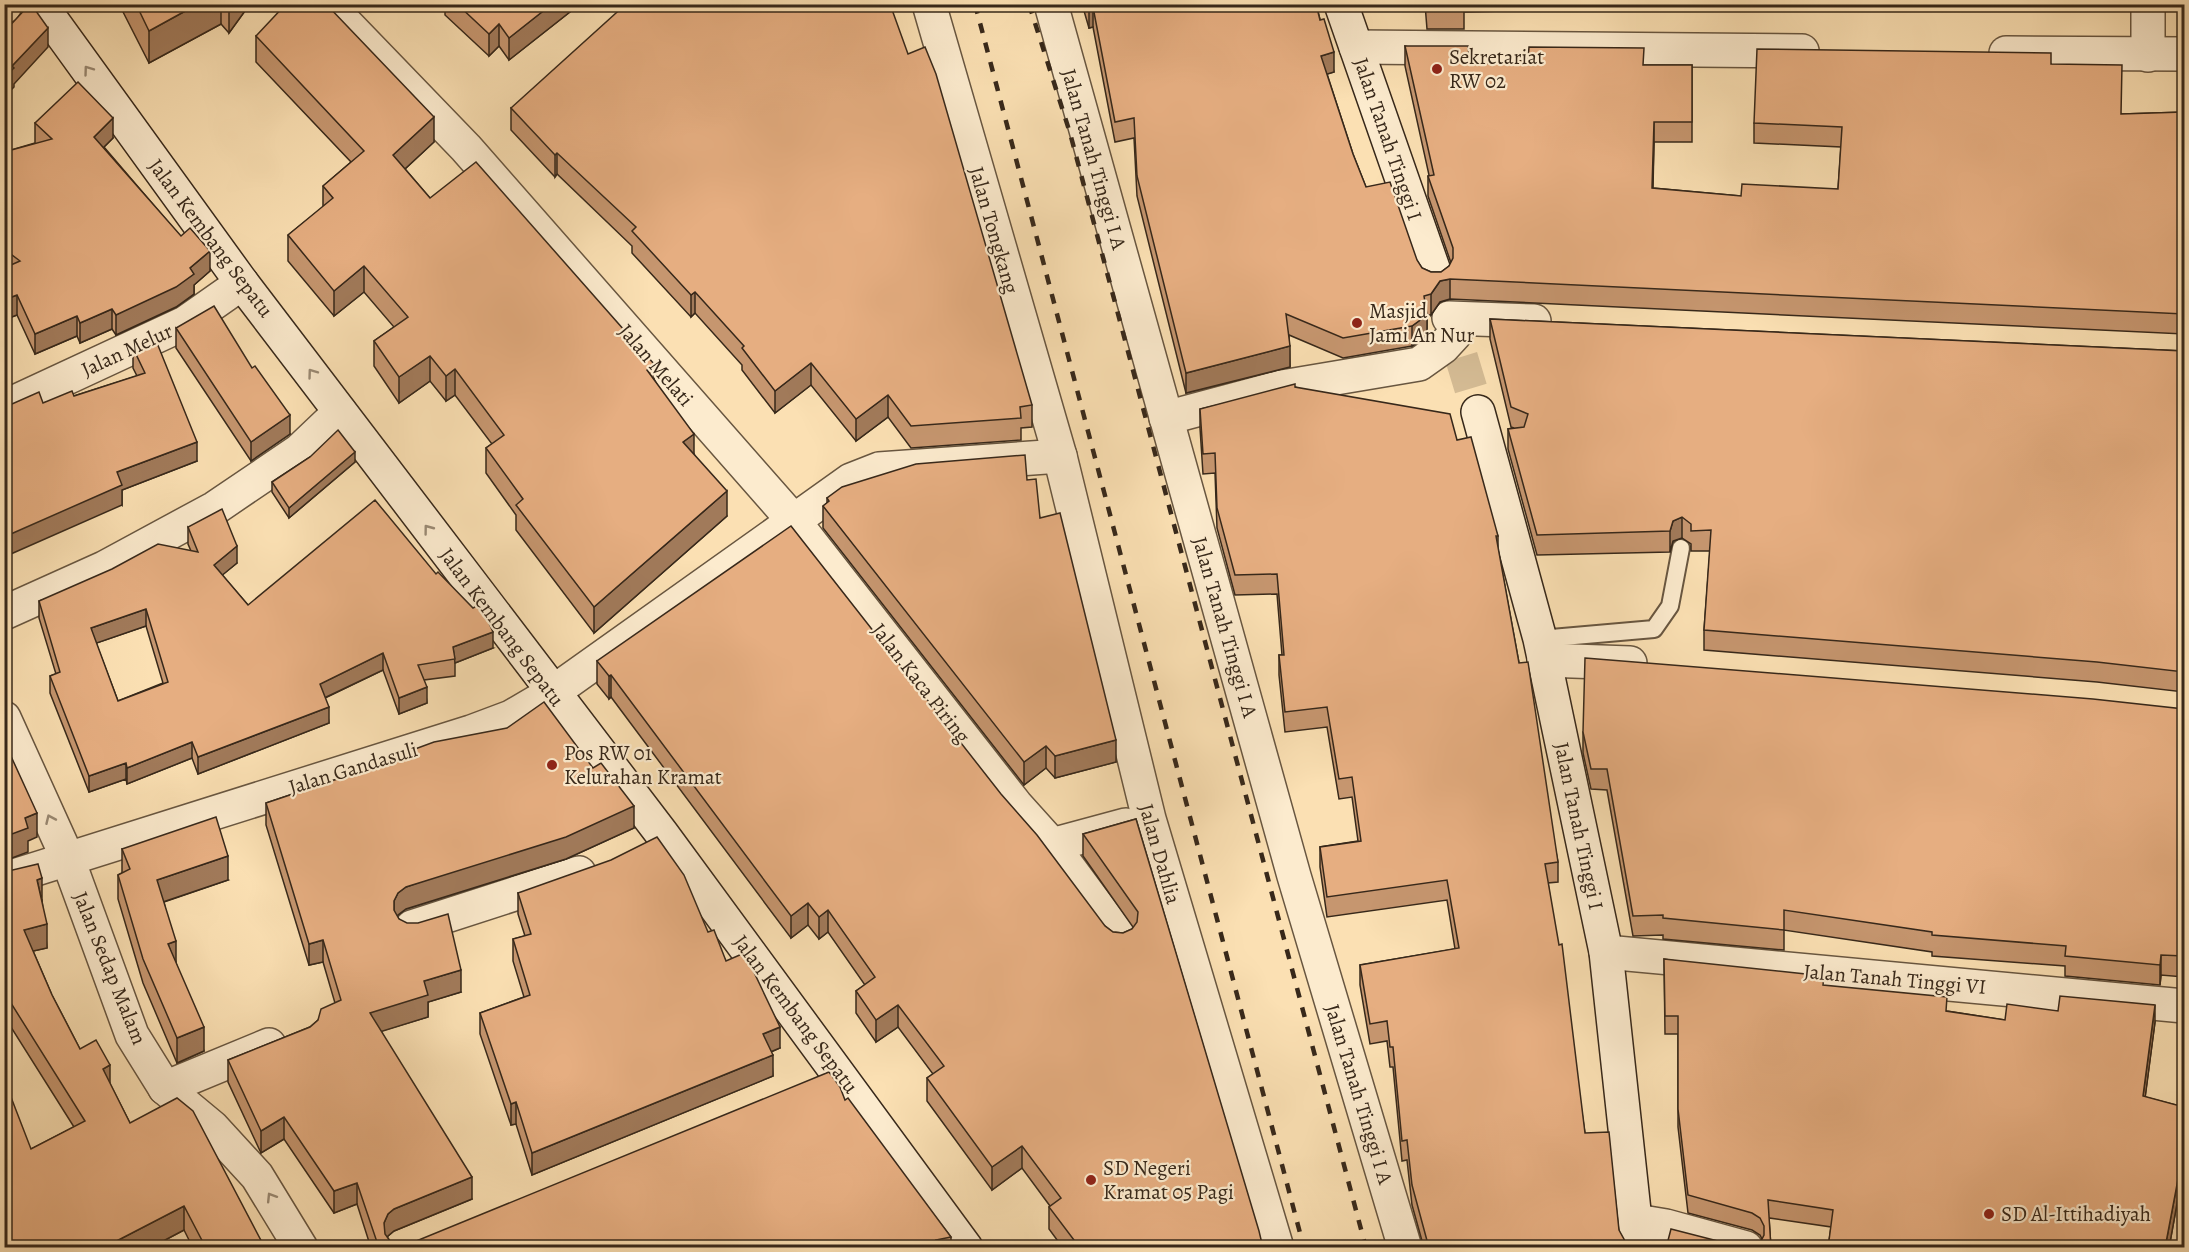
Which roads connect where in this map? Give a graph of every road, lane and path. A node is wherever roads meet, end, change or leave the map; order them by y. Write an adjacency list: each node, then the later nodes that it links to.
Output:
1 (40, 4): 13 (street, Jalan Kembang Sepatu, one-way to 1)
2 (327, 4): 20 (street, Jalan Melati)
3 (929, 4): 19 (street, Jalan Tongkang)
4 (1051, 4): 18 (street, Jalan Tanah Tinggi I A)
5 (1341, 4): 7 (street, Jalan Tanah Tinggi I)
6 (2148, 4): 11 (street)
7 (1356, 47): 8 (street); 12 (street, Jalan Tanah Tinggi I)
8 (1836, 52)
9 (1980, 53): 11 (street)
10 (2184, 54): 11 (street)
11 (2148, 55)
12 (1435, 274)
13 (242, 283): 15 (street, Jalan Melur); 16 (street, Jalan Kembang Sepatu, one-way to 13)
14 (1559, 322): 18 (street)
15 (4, 407)
16 (340, 412): 22 (street); 25 (street, Jalan Kembang Sepatu, one-way to 16)
17 (1478, 412): 23 (street, Jalan Tanah Tinggi I)
18 (1166, 418): 45 (street, Jalan Tanah Tinggi I A)
19 (1060, 456): 20 (street); 44 (street, Jalan Dahlia)
20 (793, 520): 25 (street, Jalan Gandasuli); 29 (street, Jalan Kaca Piring)
21 (1681, 548): 23 (lane)
22 (4, 613)
23 (1542, 649): 24 (street); 35 (street, Jalan Tanah Tinggi I)
24 (1658, 665)
25 (552, 693): 30 (street, Jalan Gandasuli); 38 (street, Jalan Kembang Sepatu)
26 (4, 718): 27 (street, Jalan Sedap Malam)
27 (17, 777): 30 (street, Jalan Sedap Malam, one-way to 27)
28 (1137, 822): 29 (street)
29 (1052, 845): 34 (street, Jalan Kaca Piring)
30 (67, 857): 32 (street, Jalan Gandasuli); 40 (street, Jalan Sedap Malam)
31 (605, 864): 33 (street)
32 (4, 879)
33 (412, 927)
34 (1120, 938)
35 (1606, 952): 36 (street, Jalan Tanah Tinggi VI); 41 (street, Jalan Tanah Tinggi I)
36 (2184, 1006)
37 (293, 1035): 40 (street)
38 (838, 1070): 39 (street); 43 (street, Jalan Kembang Sepatu)
39 (805, 1084)
40 (165, 1088): 42 (street, Jalan Sedap Malam, one-way to 40)
41 (1637, 1234): 46 (street)
42 (301, 1248)
43 (966, 1248)
44 (1277, 1248)
45 (1405, 1248)
46 (1746, 1248)

